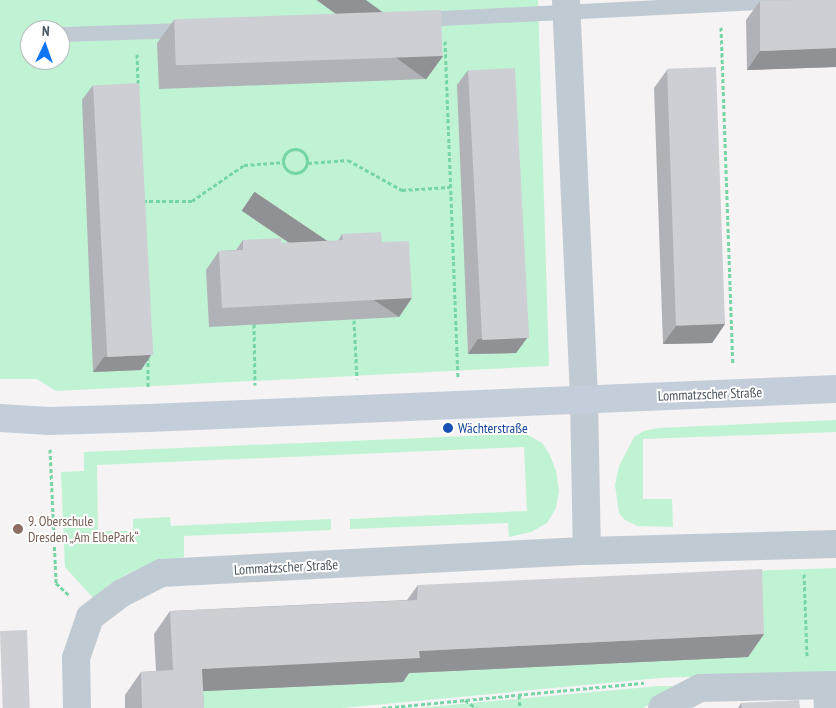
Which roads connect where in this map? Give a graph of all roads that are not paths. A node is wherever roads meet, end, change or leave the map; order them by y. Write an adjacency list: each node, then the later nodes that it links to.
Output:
1 (801, 0): 2 (lane)
2 (566, 6): 3 (lane); 7 (street)
3 (404, 20)
4 (196, 30): 5 (lane)
5 (70, 34)
6 (836, 389): 7 (main road, Lommatzscher Straße)
7 (584, 399): 8 (main road, Lommatzscher Straße); 10 (street)
8 (0, 418)
9 (836, 544): 10 (street, Lommatzscher Straße)
10 (587, 551): 12 (street, Lommatzscher Straße)
11 (825, 691): 13 (street)
12 (77, 708)
13 (662, 708)

